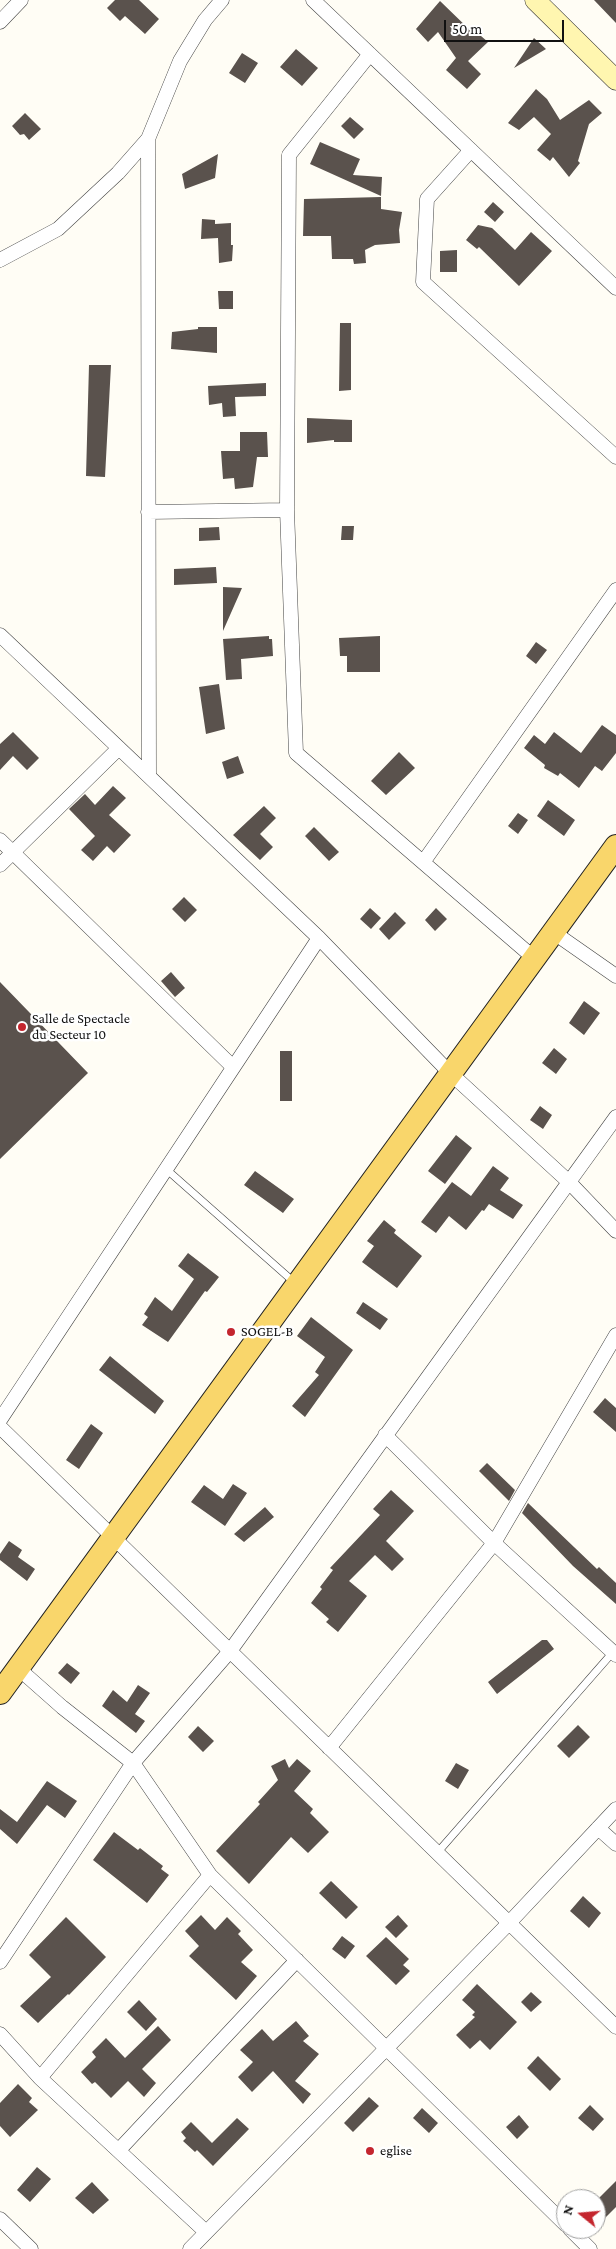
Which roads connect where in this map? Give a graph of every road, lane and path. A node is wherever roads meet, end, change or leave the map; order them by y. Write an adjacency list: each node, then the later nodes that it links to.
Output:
1 (21, 0): 5 (street)
2 (222, 0): 8 (street)
3 (313, 0): 6 (street)
4 (536, 0): 7 (street)
5 (0, 22)
6 (370, 54): 9 (street); 13 (street)
7 (616, 80)
8 (148, 139): 10 (street); 14 (street)
9 (471, 150): 11 (street); 12 (street)
10 (3, 253)
11 (614, 283)
12 (616, 458)
13 (287, 510): 14 (street); 22 (street)
14 (148, 512): 18 (street)
15 (616, 590): 22 (street)
16 (0, 635): 17 (street)
17 (119, 748): 18 (street); 21 (street)
18 (148, 776): 25 (street)
19 (0, 840): 21 (street)
20 (616, 846): 24 (main road)
21 (13, 852): 23 (street); 28 (street)
22 (424, 861): 26 (street)
23 (0, 865)
24 (553, 932): 26 (main road); 27 (street)
25 (319, 938): 28 (street); 29 (street)
26 (534, 958): 29 (main road)
27 (616, 976)
28 (233, 1068): 31 (street)
29 (449, 1072): 32 (street); 34 (main road)
30 (616, 1117): 32 (street)
31 (166, 1169): 34 (lane); 36 (street)
32 (569, 1182): 33 (street); 38 (street)
33 (616, 1231)
34 (296, 1284): 39 (main road)
35 (616, 1335): 40 (street)
36 (0, 1420)
37 (0, 1427): 39 (street)
38 (385, 1435): 40 (street); 41 (street)
39 (113, 1536): 41 (street); 43 (main road)
40 (494, 1543): 42 (street); 45 (street)
41 (230, 1651): 45 (street); 46 (street)
42 (615, 1652): 50 (lane)
43 (19, 1669): 44 (main road); 46 (street)
44 (0, 1693)
45 (329, 1748): 50 (street)
46 (133, 1763): 51 (street); 54 (street)
47 (616, 1809): 48 (street)
48 (598, 1828): 49 (street); 52 (street)
49 (616, 1844)
50 (437, 1853): 52 (street)
51 (210, 1875): 53 (street); 58 (street)
52 (509, 1923): 55 (street); 57 (street)
53 (297, 1960): 57 (street); 59 (street)
54 (0, 1962)
55 (616, 2027)
56 (0, 2034): 58 (street)
57 (387, 2049): 60 (street); 62 (street)
58 (40, 2078): 59 (street)
59 (119, 2150): 62 (street)
60 (556, 2215)
61 (0, 2219): 64 (street)
62 (206, 2232): 65 (street)
63 (580, 2239): 66 (street)
64 (31, 2249)
65 (190, 2249)
66 (590, 2249)

